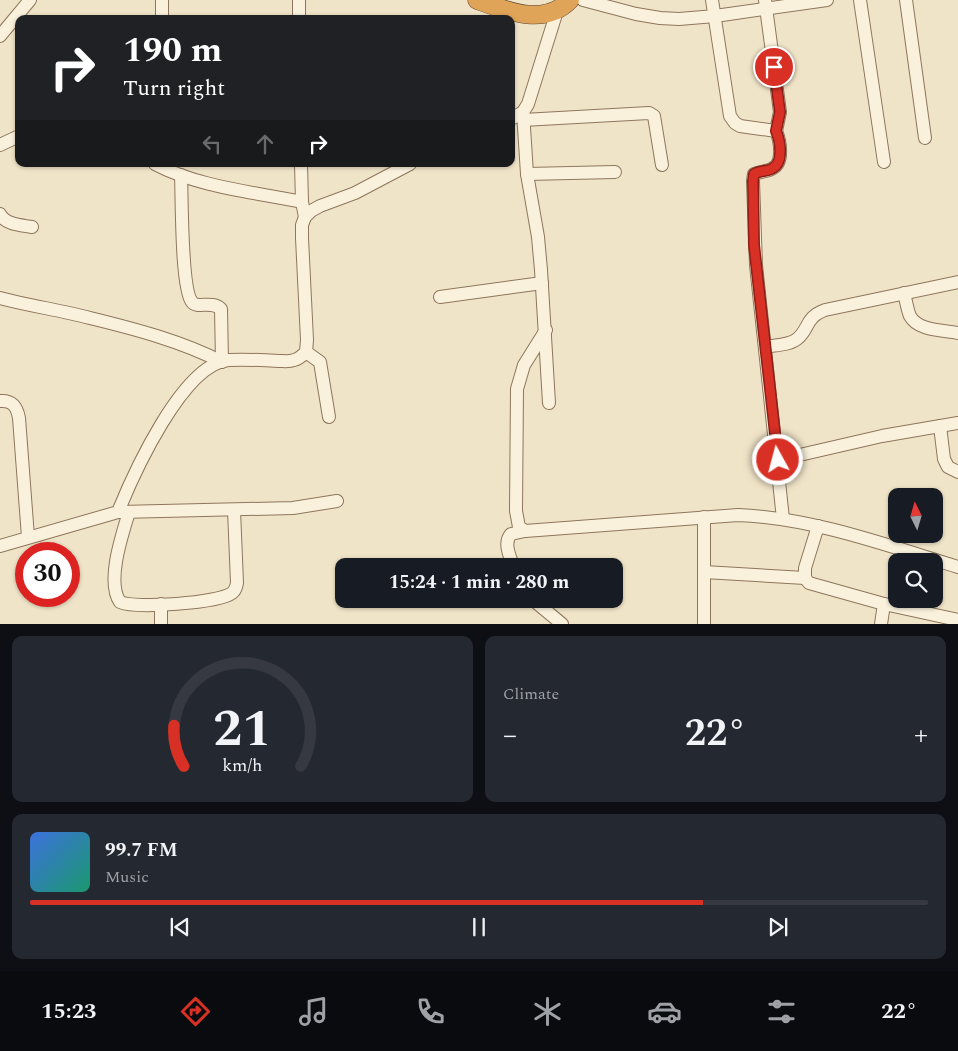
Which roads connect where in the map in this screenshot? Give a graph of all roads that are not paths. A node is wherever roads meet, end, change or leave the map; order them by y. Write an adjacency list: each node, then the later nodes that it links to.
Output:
1 (30, 0): 11 (street)
2 (162, 0): 12 (street)
3 (477, 0): 9 (highway)
4 (583, 0): 13 (street)
5 (712, 0): 13 (street)
6 (827, 0): 10 (street)
7 (860, 0): 21 (street)
8 (906, 0): 19 (street)
9 (564, 4): 16 (street)
10 (766, 4): 13 (street); 17 (street)
11 (18, 15)
12 (162, 15)
13 (715, 16): 17 (street)
14 (15, 18): 15 (street)
15 (0, 36)
16 (519, 117): 22 (street); 27 (street)
17 (776, 131): 40 (street)
18 (15, 138): 20 (street)
19 (924, 138)
20 (0, 144)
21 (884, 162)
22 (662, 166)
23 (164, 167): 28 (street)
24 (301, 167): 29 (street)
25 (404, 167): 31 (street)
26 (614, 172): 27 (street)
27 (526, 174): 34 (street)
28 (181, 175): 29 (street); 42 (street)
29 (302, 202): 31 (street)
30 (0, 214): 32 (street)
31 (305, 217): 41 (street)
32 (32, 227)
33 (958, 282): 35 (street)
34 (542, 283): 36 (street); 38 (street)
35 (904, 293): 39 (street); 40 (street)
36 (440, 297)
37 (0, 298): 42 (street)
38 (546, 330): 44 (street); 56 (street)
39 (958, 333)
40 (766, 347): 48 (street)
41 (306, 352): 42 (street); 45 (street)
42 (222, 362): 52 (street)
43 (0, 401): 57 (street)
44 (549, 403)
45 (329, 417)
46 (958, 423): 47 (street)
47 (940, 426): 48 (street); 49 (street)
48 (778, 460): 54 (street)
49 (958, 472)
50 (336, 501): 51 (street)
51 (234, 510): 52 (street); 63 (street)
52 (123, 512): 57 (street); 63 (street)
53 (704, 517): 54 (street); 56 (street); 61 (street)
54 (783, 519): 55 (street)
55 (818, 526): 60 (street); 62 (street)
56 (525, 531): 59 (street)
57 (28, 537): 58 (street)
58 (0, 546)
59 (511, 558)
60 (958, 567)
61 (704, 572): 62 (street); 69 (street)
62 (805, 578): 64 (street)
63 (161, 604): 67 (street)
64 (884, 604): 66 (street); 70 (street)
65 (543, 608): 68 (street)
66 (958, 620)
67 (161, 624)
68 (562, 624)
69 (704, 624)
70 (880, 624)

